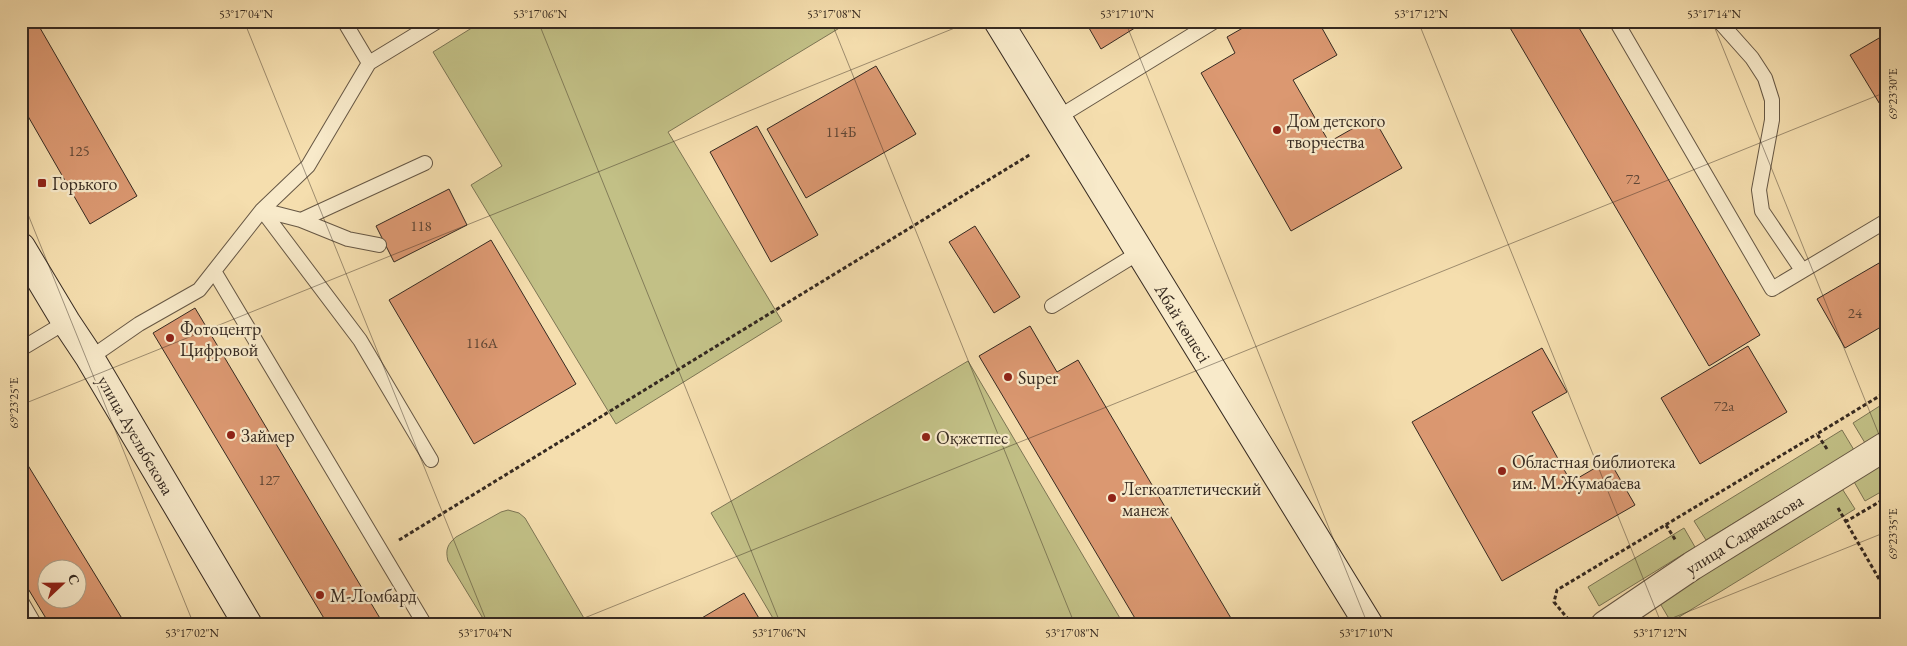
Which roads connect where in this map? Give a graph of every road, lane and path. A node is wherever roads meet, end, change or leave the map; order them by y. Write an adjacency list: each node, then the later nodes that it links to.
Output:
1 (344, 21): 7 (lane)
2 (438, 21): 7 (lane)
3 (998, 21): 8 (street, Абай көшесі)
4 (1215, 21): 8 (lane)
5 (1616, 21): 17 (lane)
6 (1718, 21): 17 (lane)
7 (369, 63): 11 (lane)
8 (1057, 118): 16 (street, Абай көшесі)
9 (1031, 154): 30 (path)
10 (424, 163): 12 (lane)
11 (262, 210): 12 (lane); 18 (lane); 26 (lane)
12 (301, 220): 14 (lane)
13 (1886, 221): 17 (lane)
14 (379, 245)
15 (21, 246): 20 (street, улица Ауельбекова)
16 (1140, 252): 19 (lane); 37 (street, Абай көшесі)
17 (1802, 270)
18 (214, 271): 22 (lane); 30 (lane)
19 (1052, 306)
20 (66, 322): 21 (lane); 22 (street, улица Ауельбекова)
21 (21, 348)
22 (90, 358): 35 (street, улица Ауельбекова)
23 (1886, 392): 24 (path)
24 (1817, 434): 27 (path); 38 (path)
25 (1886, 446): 27 (street, улица Садвакасова)
26 (431, 460)
27 (1833, 479): 29 (path); 33 (street, улица Садвакасова)
28 (1886, 498): 29 (path)
29 (1845, 522): 31 (path)
30 (382, 551): 36 (lane)
31 (1886, 590)
32 (21, 601): 34 (lane)
33 (1636, 616): 39 (street, улица Садвакасова)
34 (35, 625)
35 (248, 625)
36 (425, 625)
37 (1369, 625)
38 (1573, 625)
39 (1605, 625)

